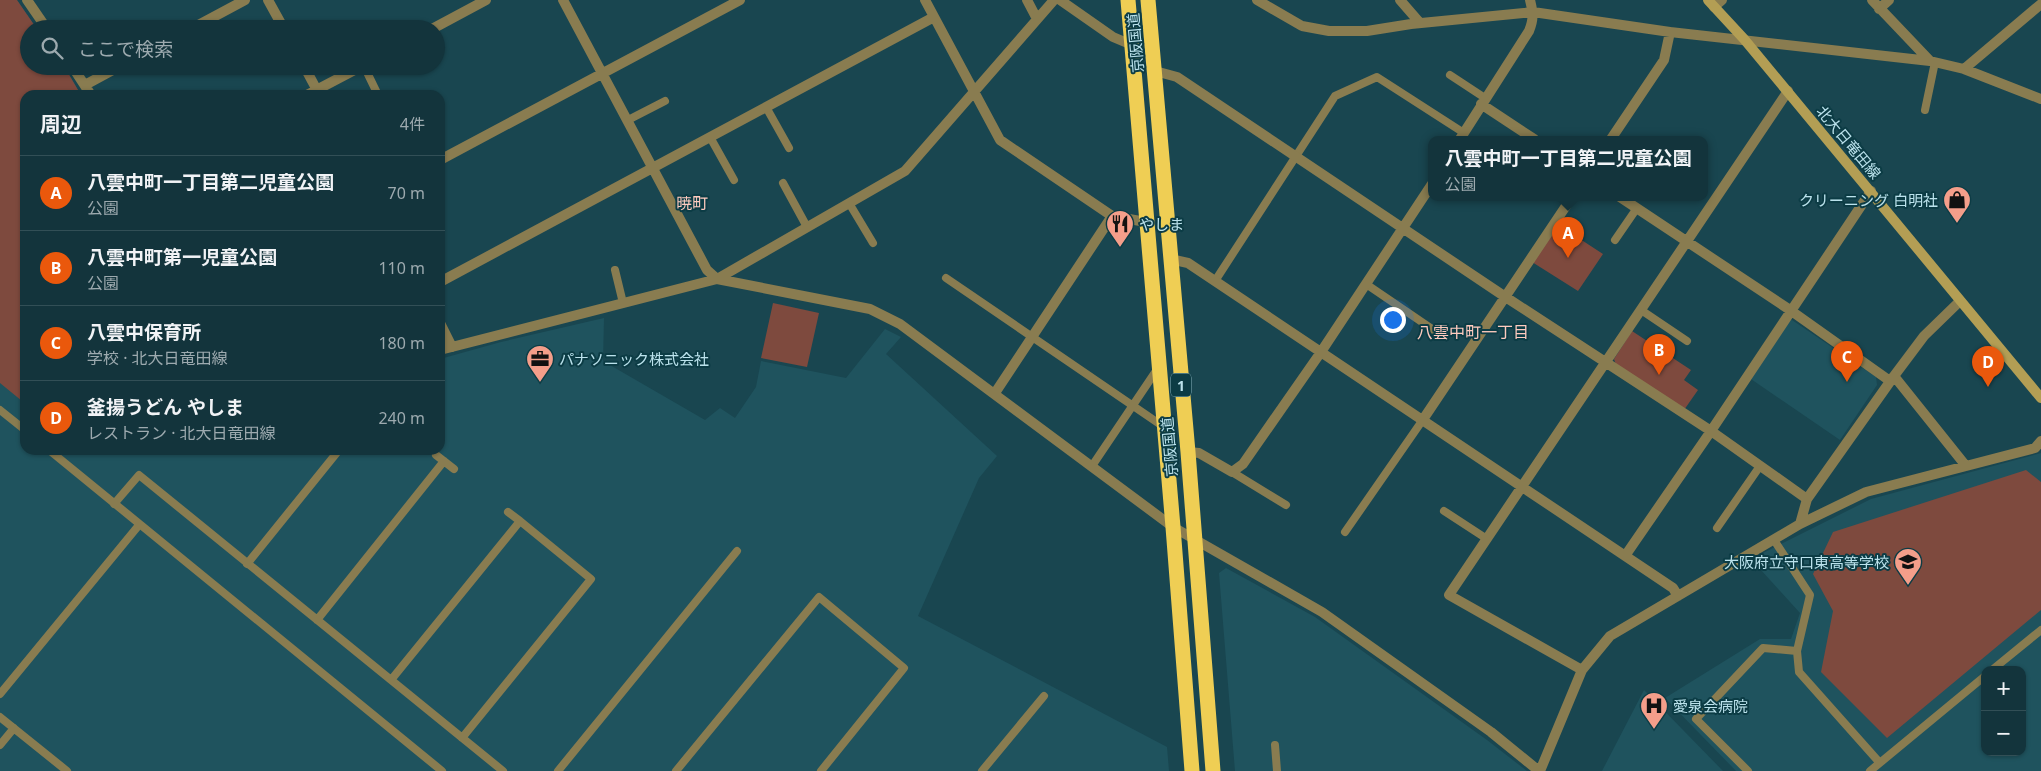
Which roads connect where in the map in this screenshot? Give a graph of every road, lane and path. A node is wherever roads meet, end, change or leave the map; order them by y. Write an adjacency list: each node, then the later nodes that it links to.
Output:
1 (27, 0): 24 (street)
2 (245, 0): 25 (street)
3 (268, 0): 26 (street)
4 (486, 0): 27 (street)
5 (563, 0): 35 (street)
6 (740, 0): 35 (street)
7 (925, 0): 22 (street)
8 (1027, 0): 23 (street)
9 (1054, 0): 23 (street)
10 (1060, 0): 31 (street)
11 (1128, 0): 31 (highway, 京阪国道 / 1)
12 (1148, 0): 34 (highway, 京阪国道 / 1)
13 (1257, 0): 28 (street)
14 (1400, 0): 28 (street)
15 (1530, 0): 21 (street)
16 (1872, 0): 20 (street)
17 (1889, 0): 20 (street)
18 (1715, 2): 30 (main road, 北大日竜田線)
19 (2041, 4): 33 (street)
20 (1879, 8): 32 (street)
21 (1533, 12): 28 (street); 29 (street); 51 (street)
22 (934, 17): 48 (street); 52 (street)
23 (1037, 19): 48 (street)
24 (41, 20)
25 (208, 20)
26 (279, 20)
27 (445, 22)
28 (1420, 23)
29 (1670, 32): 30 (street); 57 (street)
30 (1744, 39): 32 (street); 47 (main road, 北大日竜田線)
31 (1132, 45): 72 (highway, 京阪国道 / 1)
32 (1932, 61): 33 (street); 53 (lane)
33 (1964, 69): 49 (street)
34 (1155, 70): 60 (street); 78 (highway, 京阪国道 / 1)
35 (603, 73): 54 (street); 61 (street)
36 (78, 75): 42 (street)
37 (103, 75): 42 (street)
38 (309, 75): 44 (street)
39 (347, 75): 45 (street)
40 (368, 75): 46 (lane)
41 (1450, 75): 51 (lane)
42 (85, 85): 43 (street)
43 (88, 90)
44 (317, 90)
45 (321, 90)
46 (375, 90)
47 (1788, 91): 66 (main road, 北大日竜田線); 76 (street)
48 (973, 93): 69 (street); 71 (street)
49 (2041, 99)
50 (665, 101): 54 (lane)
51 (1484, 101): 55 (street); 56 (street)
52 (766, 107): 58 (street); 59 (lane)
53 (1925, 110)
54 (628, 120): 62 (street)
55 (1462, 136): 60 (lane)
56 (1530, 136)
57 (1613, 136)
58 (710, 137): 62 (street); 63 (lane)
59 (789, 148)
60 (1296, 156): 74 (street); 83 (lane)
61 (445, 157)
62 (653, 168): 81 (street); 82 (street)
63 (734, 180)
64 (783, 183): 73 (lane)
65 (1428, 190): 74 (street)
66 (1871, 191): 86 (main road, 北大日竜田線); 89 (street)
67 (1569, 201): 85 (street)
68 (1626, 201): 70 (street)
69 (849, 203): 73 (street); 77 (lane)
70 (1636, 208): 75 (lane); 76 (street)
71 (1112, 216): 72 (street); 92 (street)
72 (1146, 222): 98 (highway, 京阪国道 / 1)
73 (807, 227): 82 (street)
74 (1404, 228): 84 (street); 85 (street)
75 (1615, 240)
76 (1687, 242): 88 (street); 89 (street)
77 (873, 243)
78 (1170, 259): 83 (street); 109 (highway, 京阪国道 / 1)
79 (615, 270): 87 (lane)
80 (946, 278): 92 (lane)
81 (445, 279)
82 (717, 279): 87 (street); 100 (street)
83 (1215, 281): 96 (street)
84 (1366, 284): 91 (lane); 96 (street)
85 (1504, 296): 97 (street); 104 (street)
86 (1960, 301): 99 (street); 101 (main road, 北大日竜田線)
87 (624, 303): 94 (street)
88 (1641, 310): 93 (lane); 97 (street)
89 (1790, 310): 99 (street); 107 (street)
90 (445, 333): 94 (street)
91 (1438, 333)
92 (1032, 337): 100 (street); 102 (lane)
93 (1687, 341)
94 (452, 347): 95 (street)
95 (445, 349)
96 (1321, 352): 104 (street); 118 (street)
97 (1605, 363): 107 (street); 119 (street)
98 (1159, 367): 102 (lane); 106 (highway, 京阪国道 / 1)
99 (1892, 378): 116 (street); 120 (street)
100 (995, 393): 114 (street)
101 (2041, 398)
102 (1132, 405): 106 (lane); 114 (lane)
103 (0, 410): 105 (lane)
104 (1422, 421): 119 (street); 130 (lane)
105 (20, 426)
106 (1164, 428): 128 (highway, 京阪国道 / 1)
107 (1711, 431): 115 (street); 135 (street)
108 (2041, 441): 116 (street)
109 (1188, 452): 118 (street); 132 (highway, 京阪国道 / 1)
110 (54, 455): 121 (lane)
111 (335, 455): 136 (lane)
112 (436, 455): 113 (lane)
113 (444, 461): 117 (lane); 138 (lane)
114 (1092, 466): 128 (street)
115 (1760, 466): 120 (street); 129 (lane)
116 (1966, 466): 126 (street)
117 (454, 469)
118 (1232, 472): 122 (lane)
119 (1522, 488): 131 (street); 135 (street)
120 (1808, 499): 126 (street)
121 (114, 504): 127 (lane); 136 (lane)
122 (1286, 505)
123 (1444, 511): 131 (lane)
124 (508, 512): 125 (lane)
125 (520, 521): 144 (lane); 149 (lane)
126 (1800, 524): 133 (street)
127 (139, 525): 145 (lane); 154 (lane)
128 (1173, 527): 132 (street); 160 (highway, 京阪国道 / 1)
129 (1717, 528)
130 (1345, 532)
131 (1487, 539): 142 (street)
132 (1195, 540): 161 (highway, 京阪国道 / 1); 163 (street)
133 (1774, 540): 137 (street); 140 (lane)
134 (737, 551): 156 (lane)
135 (1625, 556): 137 (street)
136 (248, 564): 138 (lane)
137 (1678, 596): 142 (street)
138 (317, 620): 144 (lane)
139 (2041, 630): 141 (lane)
140 (1797, 651): 152 (lane); 164 (lane)
141 (1997, 666)
142 (1582, 670): 163 (street)
143 (1981, 679): 152 (lane)
144 (391, 680): 149 (lane)
145 (0, 694)
146 (1044, 696): 159 (lane)
147 (0, 717): 148 (lane)
148 (14, 728): 151 (lane); 153 (lane)
149 (462, 738): 155 (lane)
150 (1275, 744): 162 (lane)
151 (0, 745)
152 (1879, 762): 165 (lane)
153 (66, 771)
154 (442, 771)
155 (503, 771)
156 (558, 771)
157 (676, 771): 158 (lane)
158 (821, 771)
159 (982, 771)
160 (1192, 771)
161 (1212, 771)
162 (1277, 771)
163 (1539, 771)
164 (1748, 771)
165 (1870, 771)

